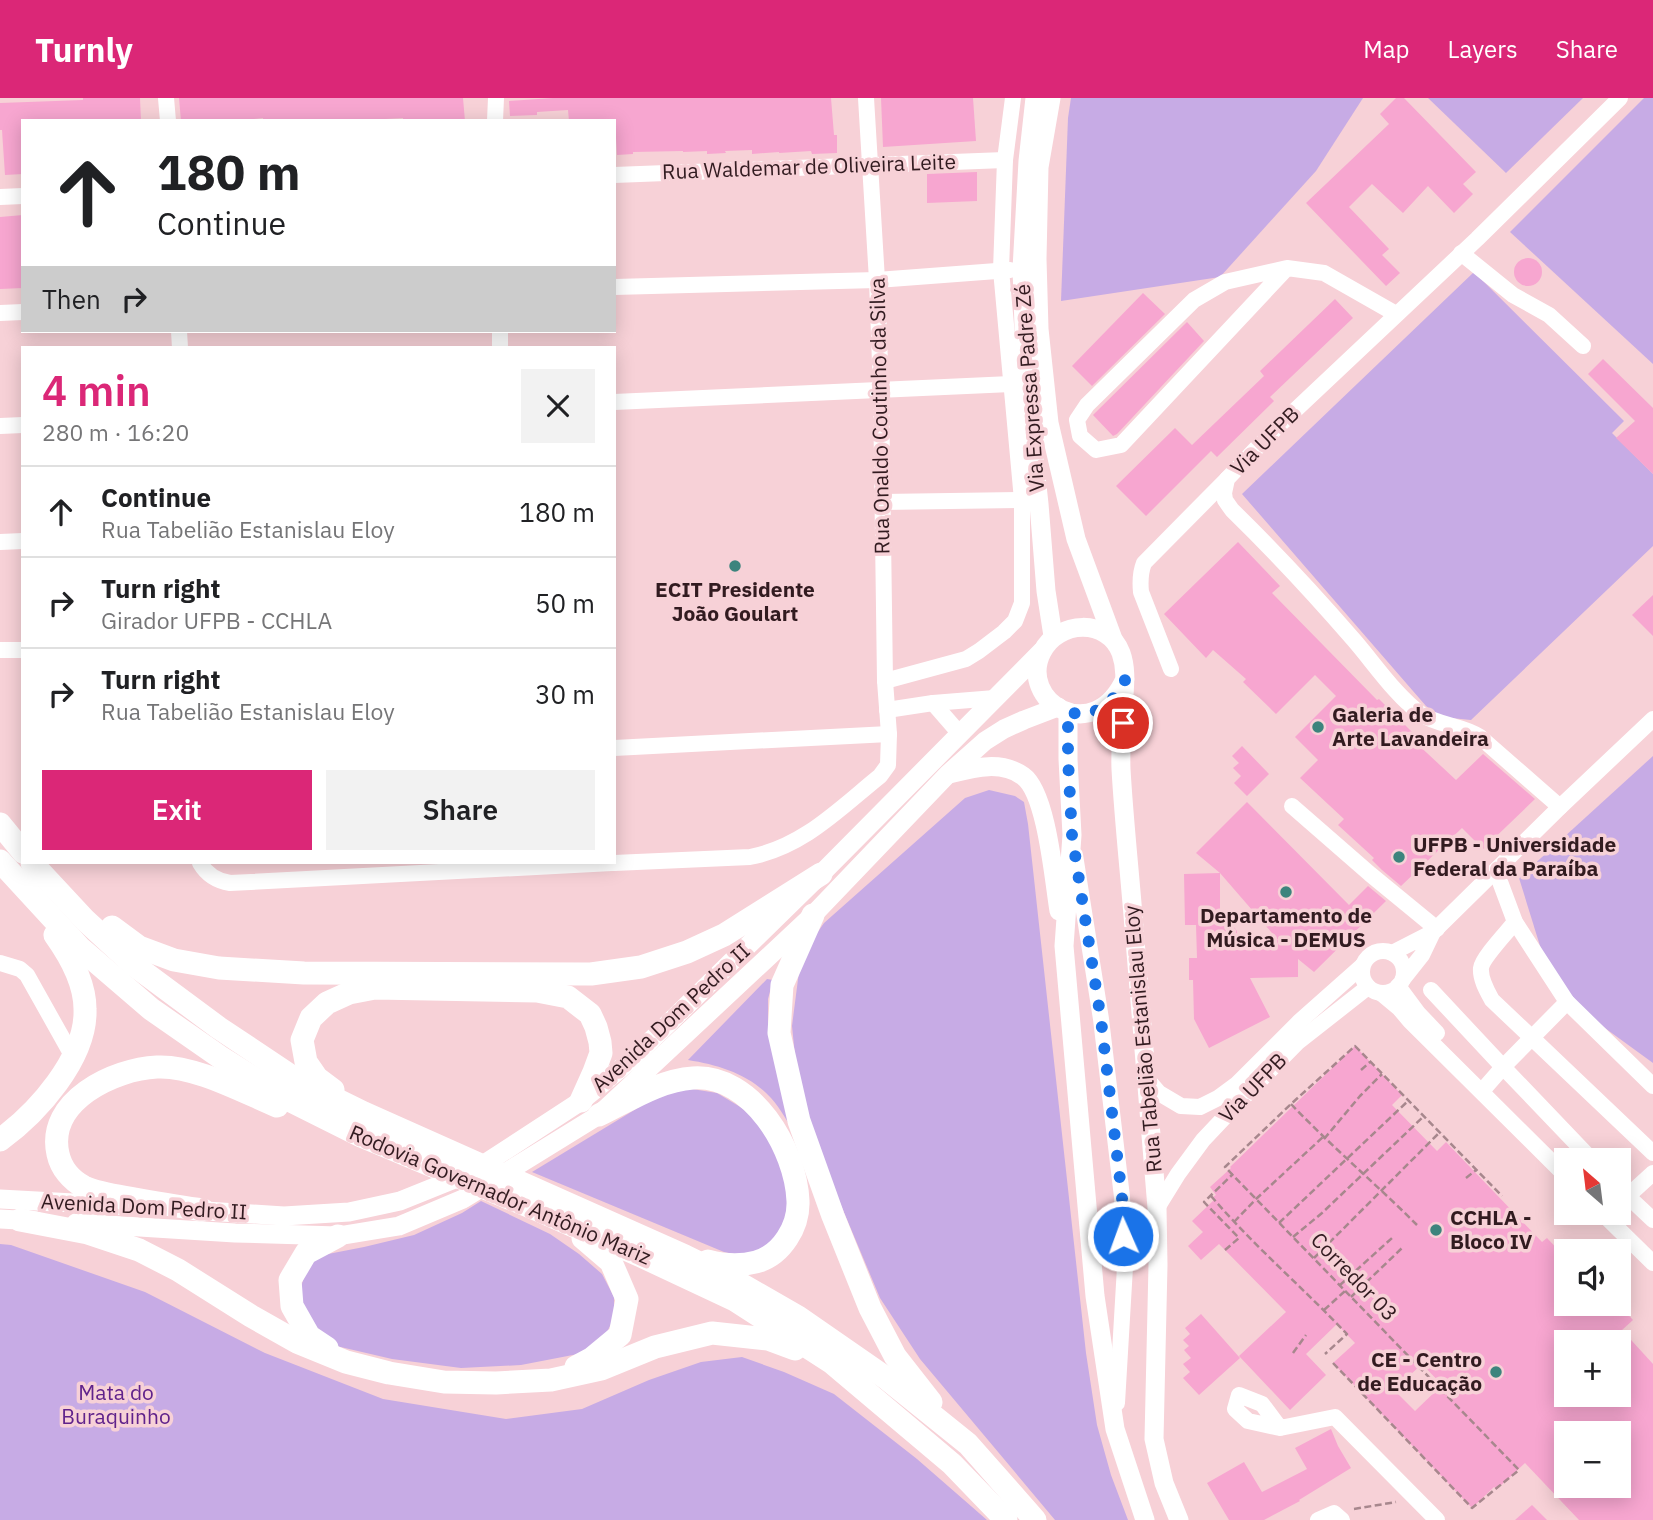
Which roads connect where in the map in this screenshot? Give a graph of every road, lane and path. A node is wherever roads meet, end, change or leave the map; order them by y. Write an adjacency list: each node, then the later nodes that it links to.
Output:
1 (166, 98): 8 (street)
2 (496, 98): 9 (street)
3 (866, 98): 11 (street, Rua Onaldo Coutinho da Silva)
4 (1013, 98): 10 (street)
5 (1035, 98): 18 (main road, Via Expressa Padre Zé)
6 (1051, 98): 35 (main road, Via Expressa Padre Zé)
7 (1620, 98): 15 (street, Via UFPB)
8 (168, 119)
9 (495, 119)
10 (1005, 160): 11 (street, Rua Waldemar de Oliveira Leite); 17 (street)
11 (870, 164): 12 (street, Rua Waldemar de Oliveira Leite); 19 (street, Rua Onaldo Coutinho da Silva)
12 (616, 175)
13 (21, 196): 14 (street)
14 (0, 197)
15 (1461, 253): 23 (street, Via UFPB); 24 (street)
16 (1287, 268): 16 (street); 23 (street)
17 (1001, 270): 18 (street); 19 (street); 25 (street)
18 (1022, 270): 36 (main road, Via Expressa Padre Zé)
19 (877, 280): 20 (street); 26 (street, Rua Onaldo Coutinho da Silva)
20 (616, 287)
21 (21, 312): 22 (street)
22 (0, 313)
23 (1396, 314): 30 (street, Via UFPB)
24 (1583, 346)
25 (1011, 384): 26 (street); 31 (street)
26 (881, 391): 27 (street); 32 (street, Rua Onaldo Coutinho da Silva)
27 (616, 402)
28 (21, 425): 29 (street)
29 (0, 426)
30 (1227, 479): 39 (street); 52 (street, Via UFPB)
31 (1022, 500): 32 (street); 41 (street)
32 (882, 502): 41 (street, Rua Onaldo Coutinho da Silva)
33 (21, 541): 34 (street)
34 (0, 542)
35 (1113, 639): 36 (main road); 40 (main road)
36 (1048, 644): 42 (main road, Avenida Dom Pedro II); 45 (main road)
37 (1, 650): 38 (street)
38 (21, 650)
39 (1171, 669)
40 (1125, 680): 45 (main road); 81 (main road, Rua Tabelião Estanislau Eloy)
41 (885, 681): 44 (street, Rua Onaldo Coutinho da Silva)
42 (995, 698): 43 (street); 48 (main road, Avenida Dom Pedro II)
43 (933, 703): 44 (street); 48 (street)
44 (887, 710): 47 (street, Rua Onaldo Coutinho da Silva)
45 (1063, 710): 50 (main road, Avenida Dom Pedro II); 54 (main road)
46 (1653, 719): 52 (street, Via UFPB)
47 (889, 734): 49 (street); 56 (street, Rua Onaldo Coutinho da Silva)
48 (960, 734): 63 (main road, Avenida Dom Pedro II)
49 (616, 748)
50 (948, 774): 64 (main road, Avenida Dom Pedro II); 67 (main road)
51 (1292, 806): 66 (street)
52 (1560, 807): 62 (street, Via UFPB)
53 (0, 824): 55 (highway)
54 (1072, 835): 67 (main road); 140 (street)
55 (21, 850)
56 (616, 863)
57 (201, 864): 59 (street, Rua Onaldo Coutinho da Silva)
58 (569, 864): 59 (street, Rua Onaldo Coutinho da Silva)
59 (525, 865)
60 (4, 866): 76 (highway); 88 (highway, Rodovia Governador Antônio Mariz)
61 (38, 870): 63 (highway); 88 (highway, Rodovia Governador Antônio Mariz)
62 (1496, 871): 65 (street); 66 (street, Via UFPB)
63 (821, 874): 86 (main road, Avenida Dom Pedro II)
64 (813, 915): 86 (main road, Avenida Dom Pedro II); 141 (highway)
65 (1515, 922): 74 (street); 75 (street)
66 (1435, 931): 68 (street, Via UFPB); 71 (street, Via UFPB)
67 (1064, 946): 140 (main road)
68 (1392, 953): 70 (street, Via UFPB); 71 (street)
69 (0, 964): 76 (street)
70 (1362, 966): 72 (street); 81 (street, Via UFPB)
71 (1400, 983): 72 (street, Via UFPB); 83 (street)
72 (1374, 990): 83 (street); 110 (street, Via UFPB)
73 (1431, 990): 78 (street)
74 (1567, 1002): 75 (street); 82 (street)
75 (1533, 1038): 78 (street); 93 (street)
76 (73, 1057): 91 (highway)
77 (1370, 1062): 79 (path); 80 (path); 85 (path)
78 (1503, 1067): 83 (street); 92 (street)
79 (1361, 1070)
80 (1382, 1074): 84 (path); 90 (path)
81 (1147, 1079): 110 (main road, Rua Tabelião Estanislau Eloy)
82 (1653, 1086)
83 (1485, 1088): 94 (street); 96 (street)
84 (1409, 1100): 87 (path); 95 (path)
85 (1291, 1104): 90 (path); 100 (path, Corredor 03)
86 (590, 1108): 88 (highway); 111 (main road, Avenida Dom Pedro II); 119 (main road, Avenida Dom Pedro II); 125 (highway)
87 (1424, 1116): 89 (path); 98 (path)
88 (362, 1125): 109 (highway, Rodovia Governador Antônio Mariz); 111 (highway)
89 (1440, 1132): 97 (path); 102 (path)
90 (1323, 1138): 95 (path); 107 (path)
91 (0, 1140)
92 (1581, 1148)
93 (1653, 1153)
94 (1554, 1154)
95 (1347, 1159): 98 (path); 115 (path)
96 (1554, 1164)
97 (1476, 1170): 101 (path); 105 (path)
98 (1363, 1173): 102 (path); 120 (path)
99 (1653, 1173): 103 (street)
100 (1233, 1174): 104 (path); 107 (path, Corredor 03)
101 (1466, 1178)
102 (1381, 1189): 116 (path); 126 (path)
103 (1631, 1189)
104 (1211, 1196): 114 (path); 123 (path)
105 (1502, 1196)
106 (0, 1199): 111 (main road, Avenida Dom Pedro II)
107 (1256, 1199): 114 (path); 115 (path, Corredor 03)
108 (1631, 1203): 113 (street)
109 (542, 1206): 125 (highway, Rodovia Governador Antônio Mariz); 136 (highway, Rodovia Governador Antônio Mariz); 138 (highway)
110 (1157, 1208): 147 (main road, Rua Tabelião Estanislau Eloy)
111 (204, 1210)
112 (10, 1219): 119 (main road, Avenida Dom Pedro II); 135 (highway)
113 (1653, 1220)
114 (1234, 1223): 131 (path)
115 (1279, 1223): 120 (path, Corredor 03)
116 (1418, 1225)
117 (1618, 1225): 127 (street)
118 (1621, 1225): 124 (street)
119 (338, 1236): 135 (highway)
120 (1293, 1237): 126 (path, Corredor 03)
121 (1392, 1238): 128 (path)
122 (1402, 1248): 130 (path)
123 (1225, 1250)
124 (1653, 1252)
125 (685, 1256): 141 (highway, Rodovia Governador Antônio Mariz)
126 (1314, 1258): 128 (path, Corredor 03)
127 (1653, 1263)
128 (1340, 1286): 129 (path, Corredor 03)
129 (1345, 1290): 130 (path, Corredor 03); 131 (path)
130 (1351, 1297): 137 (path, Corredor 03)
131 (1324, 1310): 134 (path)
132 (1306, 1335): 133 (path)
133 (1293, 1353)
134 (1325, 1354)
135 (346, 1362): 138 (highway)
136 (831, 1362): 138 (highway); 144 (highway, Rodovia Governador Antônio Mariz)
137 (1333, 1363)
138 (551, 1380)
139 (1280, 1428): 142 (street)
140 (1115, 1429): 146 (main road)
141 (968, 1444): 145 (highway, Rodovia Governador Antônio Mariz)
142 (1416, 1499): 143 (path); 149 (street)
143 (1338, 1516): 148 (street)
144 (1006, 1520)
145 (1035, 1520)
146 (1145, 1520)
147 (1179, 1520)
148 (1318, 1520)
149 (1437, 1520)

